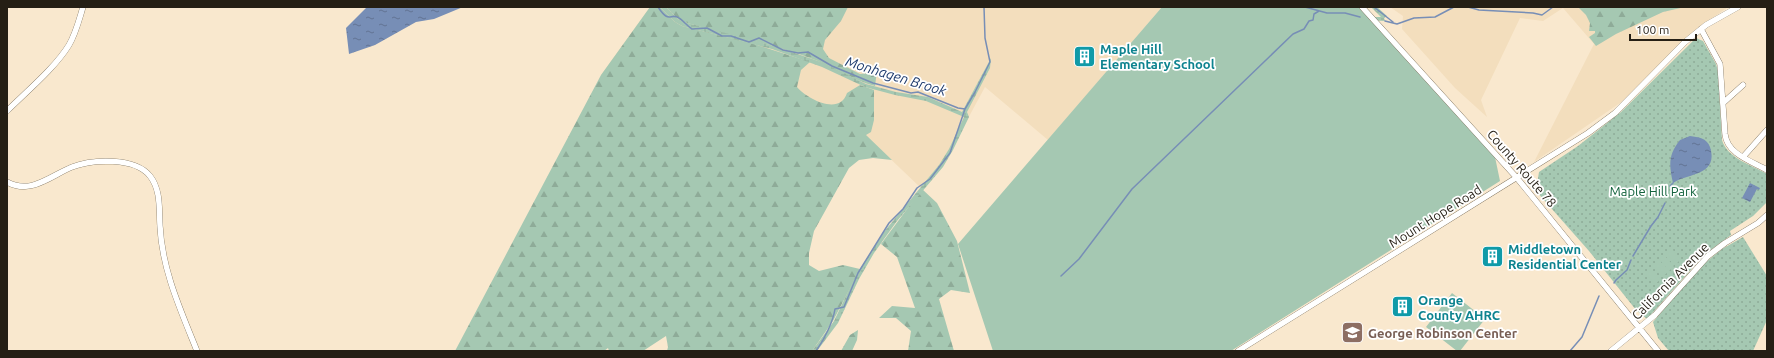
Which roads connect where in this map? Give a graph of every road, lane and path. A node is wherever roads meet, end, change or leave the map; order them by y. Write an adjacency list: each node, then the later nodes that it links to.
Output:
1 (83, 7): 7 (street)
2 (1362, 7): 11 (street, County Route 78)
3 (1738, 7): 4 (street, Mount Hope Road)
4 (1701, 30): 6 (street); 11 (street, Mount Hope Road)
5 (1743, 85): 6 (street)
6 (1723, 103): 9 (street)
7 (7, 111)
8 (1767, 130): 9 (street)
9 (1743, 157): 10 (street)
10 (1767, 170)
11 (1517, 178): 14 (street, County Route 78); 16 (street, Mount Hope Road)
12 (7, 182): 15 (street)
13 (1767, 214): 14 (street, California Avenue)
14 (1640, 328): 17 (street, California Avenue); 18 (street, County Route 78)
15 (197, 351)
16 (1238, 351)
17 (1610, 351)
18 (1658, 351)

